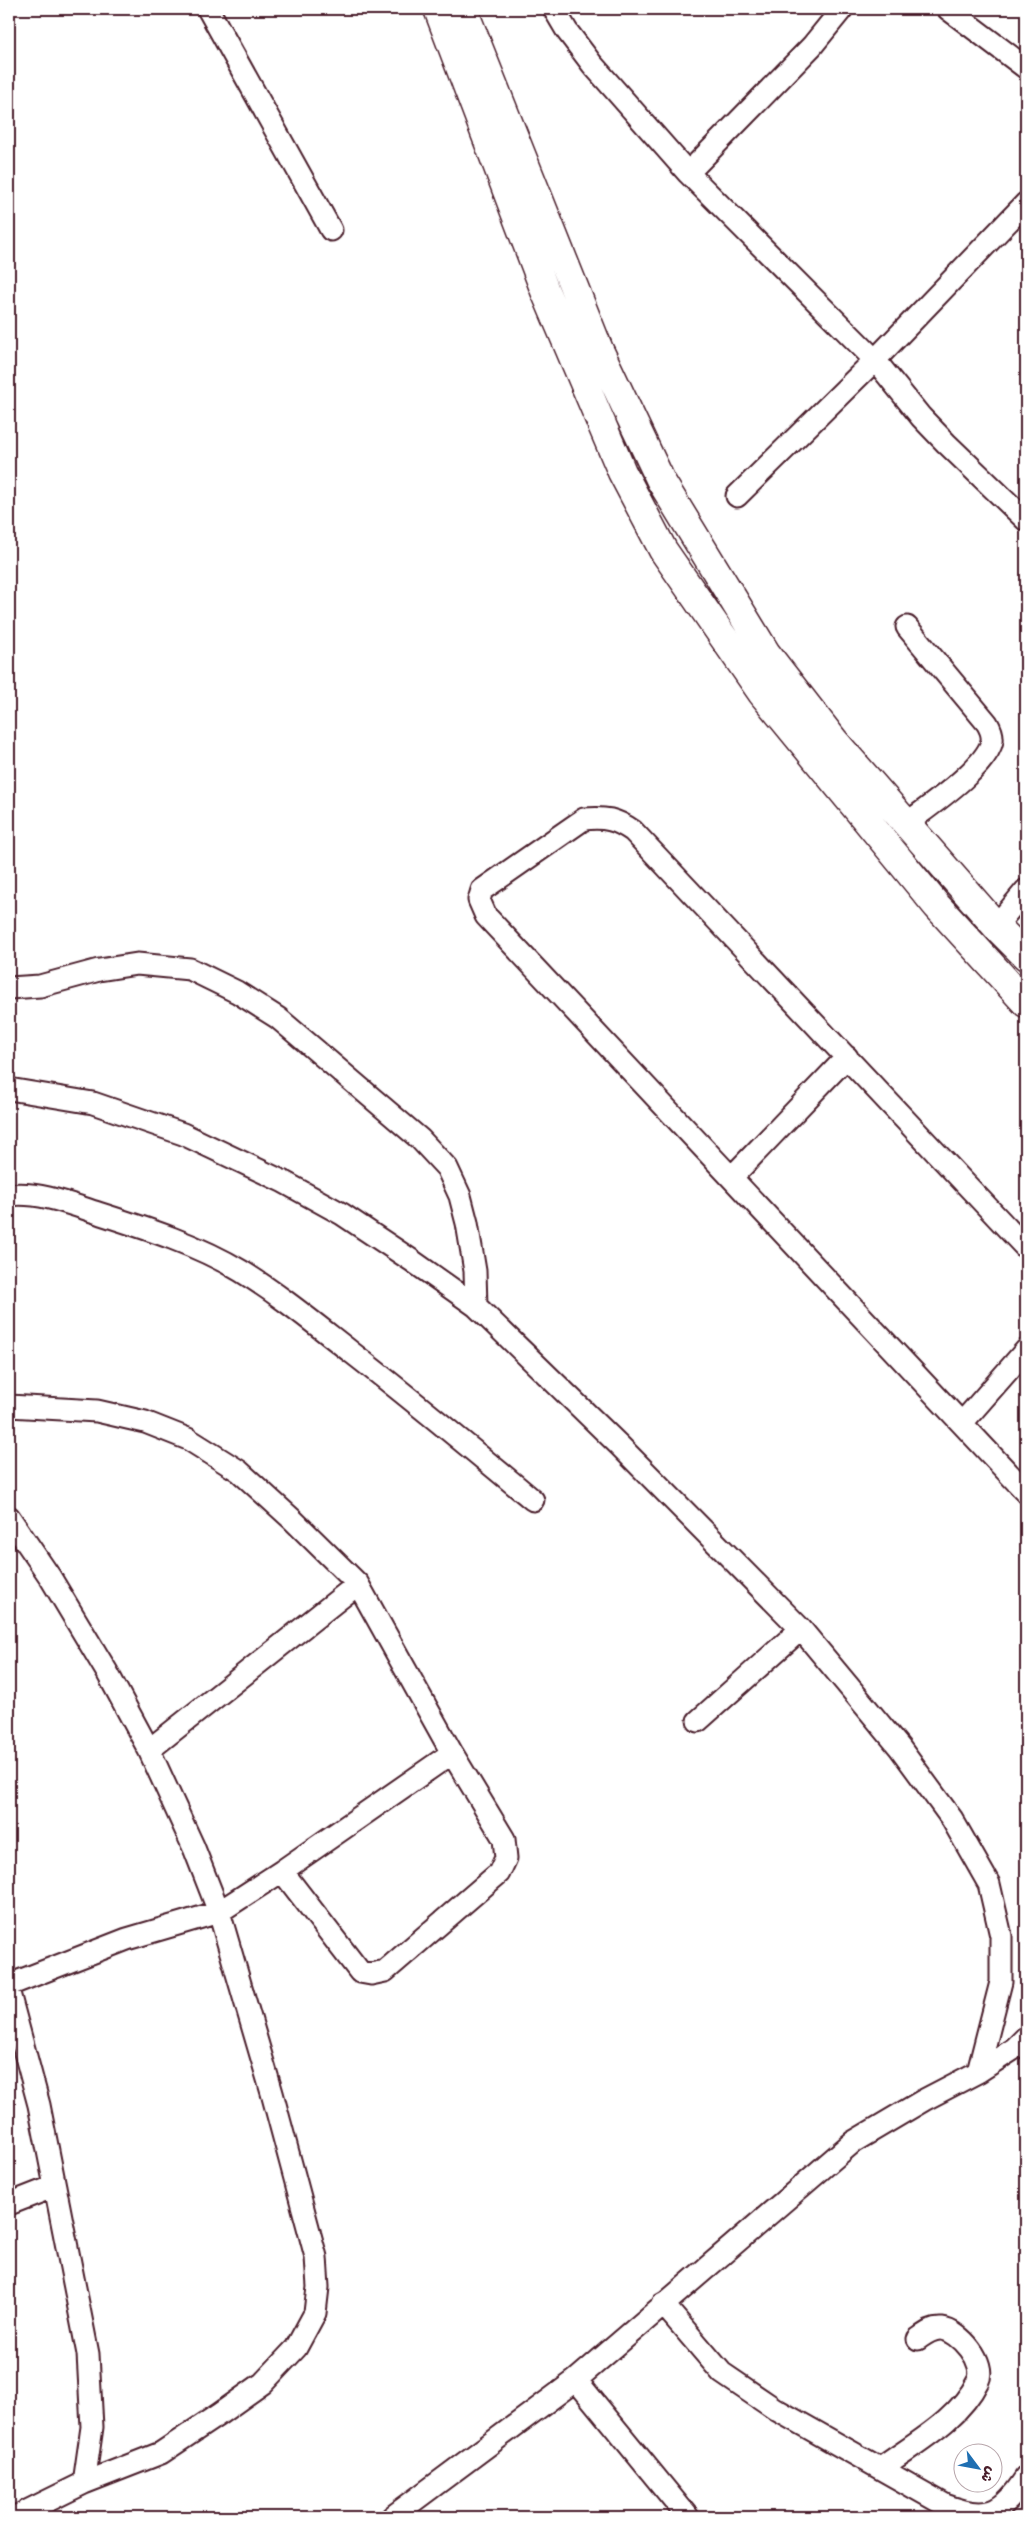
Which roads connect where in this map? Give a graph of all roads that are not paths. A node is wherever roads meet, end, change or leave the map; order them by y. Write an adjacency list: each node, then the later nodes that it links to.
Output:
1 (208, 9): 10 (street)
2 (438, 9): 20 (main road)
3 (463, 9): 15 (main road)
4 (554, 9): 8 (street)
5 (842, 9): 8 (street)
6 (948, 9): 7 (street)
7 (1026, 68)
8 (688, 174): 11 (street)
9 (1026, 203): 11 (street)
10 (331, 230)
11 (875, 360): 12 (street); 13 (street)
12 (737, 496)
13 (1026, 520)
14 (907, 627): 15 (street)
15 (907, 823): 17 (main road)
16 (1026, 890): 17 (street)
17 (996, 926): 18 (main road)
18 (1026, 956)
19 (9, 988): 26 (street)
20 (1026, 1003)
21 (847, 1057): 23 (street); 23 (street); 25 (street)
22 (9, 1089): 26 (street)
23 (732, 1177): 29 (street)
24 (9, 1194): 31 (street)
25 (1026, 1248)
26 (476, 1306): 34 (street)
27 (1026, 1350): 29 (street)
28 (9, 1406): 33 (street)
29 (962, 1423): 30 (street)
30 (1026, 1492)
31 (533, 1500)
32 (9, 1517): 36 (street)
33 (358, 1584): 36 (street); 37 (street)
34 (801, 1629): 35 (street); 43 (street)
35 (698, 1722)
36 (149, 1750): 39 (street)
37 (452, 1753): 38 (street); 38 (street)
38 (282, 1871): 39 (street)
39 (219, 1912): 40 (street); 51 (street)
40 (9, 1985)
41 (9, 1993): 44 (street)
42 (1026, 2037): 43 (street)
43 (978, 2072): 46 (street)
44 (55, 2186): 45 (street); 51 (street)
45 (9, 2204)
46 (663, 2304): 48 (street); 49 (street)
47 (918, 2339): 49 (street)
48 (576, 2380): 53 (street); 54 (street)
49 (881, 2468): 50 (street)
50 (1026, 2477)
51 (84, 2483): 52 (street)
52 (15, 2517)
53 (392, 2517)
54 (688, 2517)

